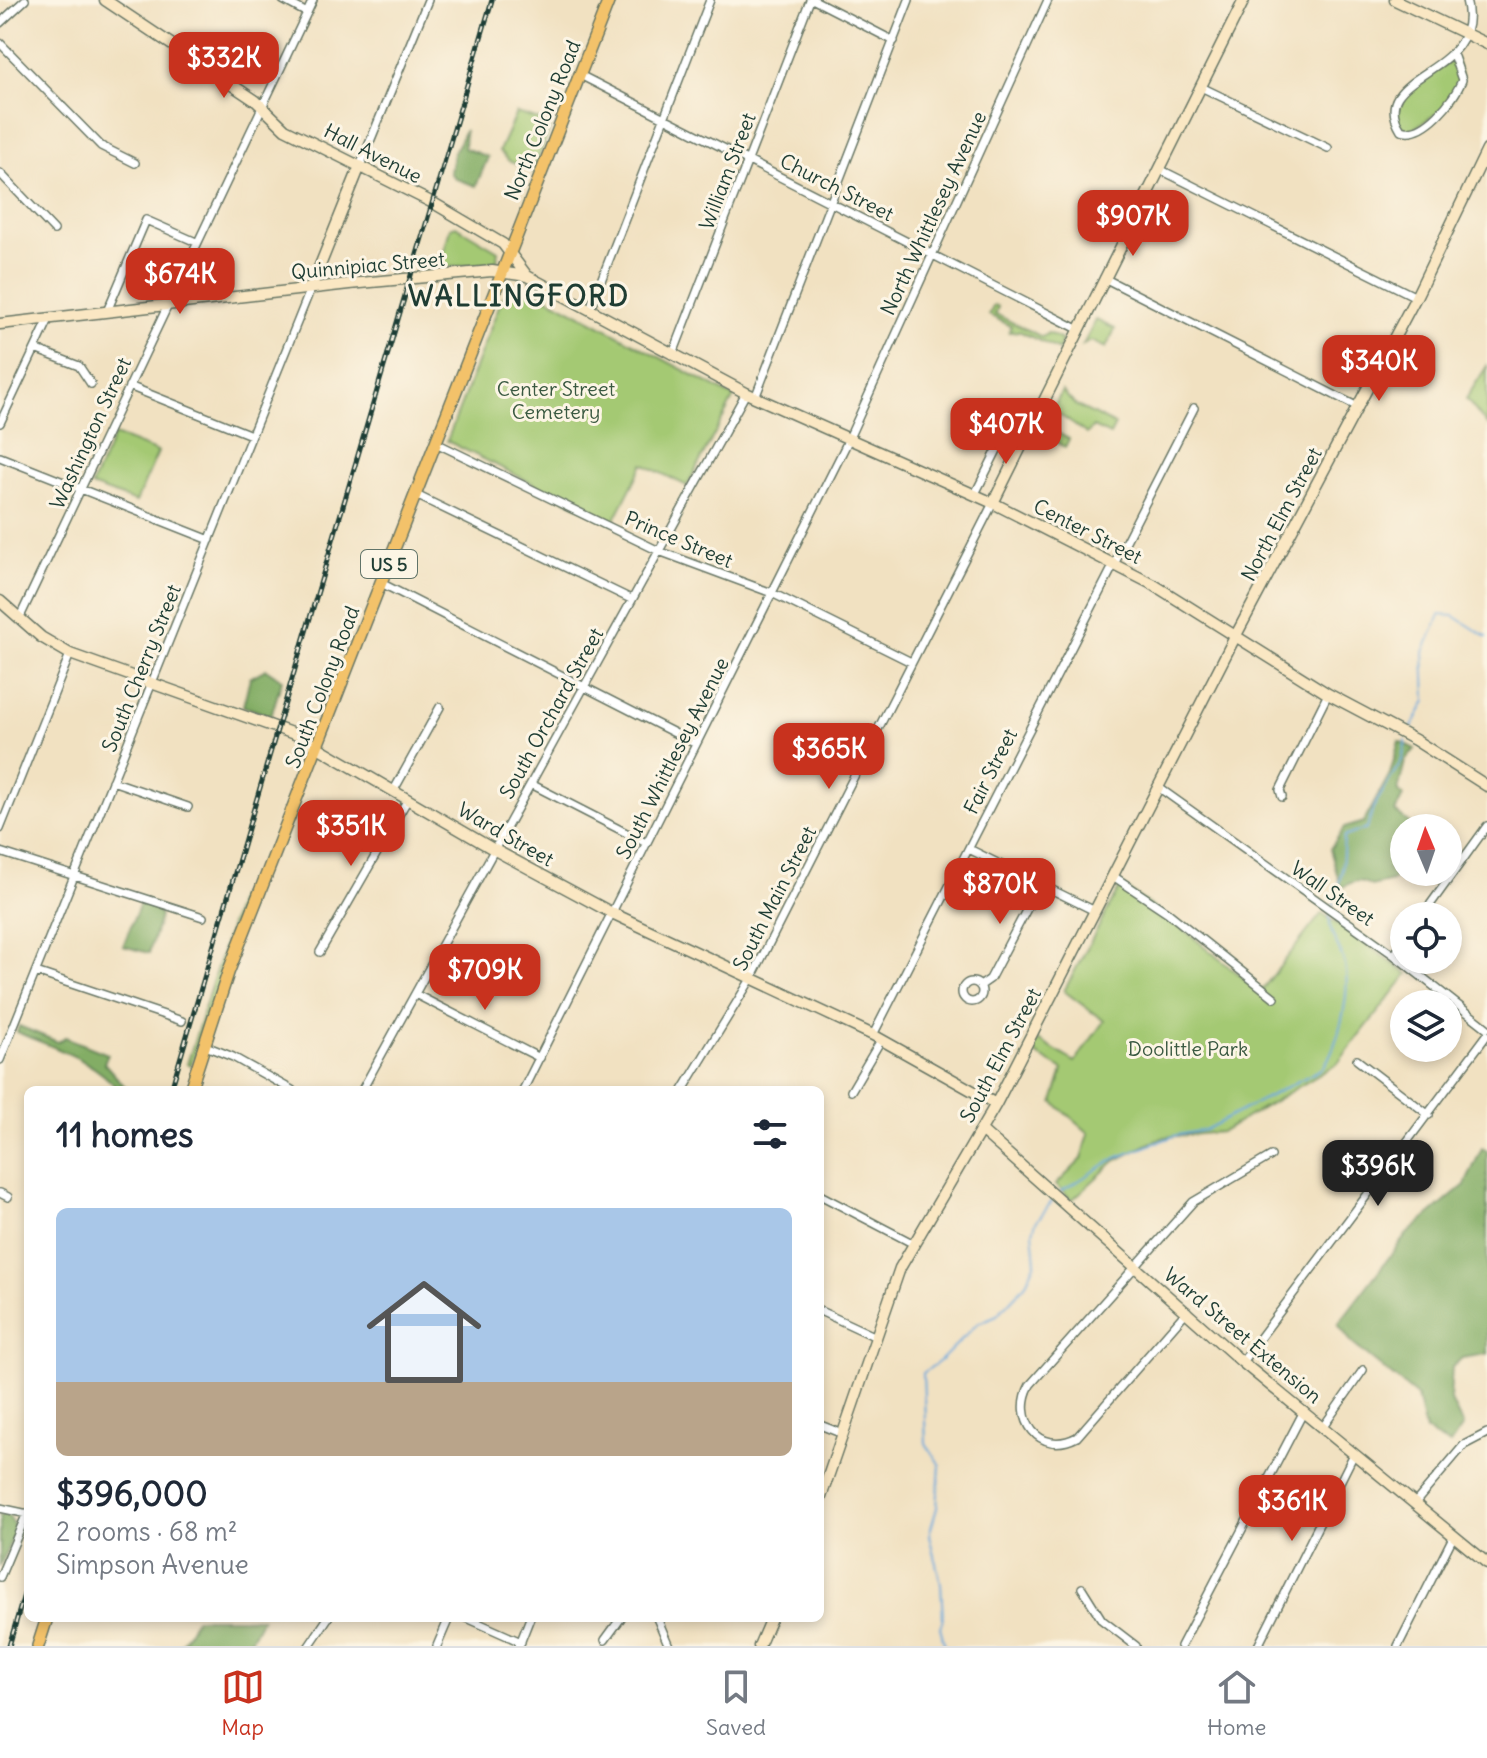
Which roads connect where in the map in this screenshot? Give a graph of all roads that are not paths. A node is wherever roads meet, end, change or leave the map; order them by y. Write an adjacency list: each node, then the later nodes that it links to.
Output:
1 (25, 0): 15 (street)
2 (105, 0): 23 (main road, Hall Avenue)
3 (283, 0): 14 (street)
4 (313, 0): 14 (street, Washington Street)
5 (428, 0): 29 (street)
6 (609, 0): 21 (main road, North Colony Road / US 5)
7 (710, 0): 24 (street)
8 (812, 0): 17 (street); 27 (street, William Street)
9 (909, 0): 17 (street, South Orchard Street)
10 (1048, 0): 36 (street, North Whittlesey Avenue)
11 (1244, 0): 22 (main road)
12 (1395, 0): 16 (main road)
13 (1466, 0): 16 (street)
14 (307, 13): 23 (street, Washington Street)
15 (0, 23)
16 (1468, 35): 19 (main road); 20 (street)
17 (894, 41): 32 (street, South Orchard Street)
18 (0, 43): 28 (street)
19 (1487, 44)
20 (1454, 57): 20 (street)
21 (580, 75): 24 (street, Church Street); 35 (main road, North Colony Road / US 5)
22 (1201, 87): 25 (street); 30 (main road)
23 (261, 107): 29 (main road, Hall Avenue); 34 (street, Washington Street)
24 (665, 117): 27 (street, Church Street); 44 (street)
25 (1328, 148)
26 (1487, 150): 41 (main road, North Elm Street)
27 (748, 160): 32 (street, Church Street); 49 (street, William Street)
28 (135, 163)
29 (360, 166): 35 (main road, Hall Avenue); 40 (main road)
30 (1159, 169): 39 (main road); 41 (street)
31 (0, 173): 33 (street)
32 (831, 203): 36 (street, Church Street); 52 (street, South Orchard Street)
33 (54, 230)
34 (196, 242): 42 (street, Washington Street); 43 (street)
35 (508, 253): 37 (main road, South Colony Road / US 5); 38 (main road, Center Street)
36 (933, 253): 47 (street, Church Street); 58 (street, North Whittlesey Avenue)
37 (501, 272): 38 (main road, Center Street); 40 (main road, Quinnipiac Street); 59 (main road, South Colony Road / US 5)
38 (527, 276): 44 (main road, Center Street)
39 (1104, 278): 47 (main road); 53 (street)
40 (311, 288): 42 (main road, Quinnipiac Street); 57 (street, South Cherry Street)
41 (1416, 297): 53 (main road, North Elm Street)
42 (169, 303): 43 (main road, Quinnipiac Street); 51 (street, Washington Street)
43 (108, 309): 45 (main road, Quinnipiac Street)
44 (590, 309): 49 (main road, Center Street)
45 (50, 316): 46 (main road, Quinnipiac Street); 48 (street)
46 (0, 324)
47 (1078, 329): 56 (main road)
48 (35, 349): 50 (street); 55 (street)
49 (673, 354): 52 (main road, Center Street)
50 (91, 384)
51 (129, 386): 57 (street); 61 (street, Washington Street)
52 (750, 395): 58 (main road, Center Street); 66 (street, South Orchard Street)
53 (1358, 407): 73 (main road, North Elm Street)
54 (1194, 408): 67 (street, Fair Street)
55 (0, 423)
56 (1032, 424): 62 (street); 64 (main road)
57 (251, 435): 65 (street, South Cherry Street)
58 (849, 440): 62 (main road, Center Street); 69 (street, South Whittlesey Avenue)
59 (436, 443): 63 (main road, South Colony Road / US 5); 66 (street, Prince Street)
60 (0, 457): 61 (street)
61 (81, 488): 65 (street); 72 (street, Washington Street)
62 (975, 494): 64 (main road, Center Street)
63 (416, 495): 68 (main road, South Colony Road / US 5); 70 (street)
64 (993, 503): 67 (main road, Center Street); 75 (street, South Main Street)
65 (210, 540): 76 (street, South Cherry Street)
66 (659, 551): 69 (street, Prince Street); 70 (street, South Orchard Street)
67 (1113, 564): 73 (main road, Center Street); 95 (street, Fair Street)
68 (381, 583): 77 (street); 81 (main road, South Colony Road / US 5)
69 (772, 593): 75 (street, Prince Street); 80 (street, South Whittlesey Avenue)
70 (631, 599): 77 (street, South Orchard Street)
71 (0, 601): 72 (main road, Ward Street)
72 (19, 619): 74 (main road, Ward Street)
73 (1235, 637): 78 (main road, Center Street); 86 (main road, South Elm Street)
74 (70, 654): 76 (main road, Ward Street); 92 (street)
75 (911, 662): 108 (street, South Main Street)
76 (153, 685): 81 (main road, Ward Street); 83 (street, South Cherry Street)
77 (585, 686): 80 (street); 85 (street, South Orchard Street)
78 (1328, 694): 84 (main road, Center Street); 88 (street)
79 (440, 707): 87 (street)
80 (696, 744): 93 (street, South Whittlesey Avenue)
81 (318, 746): 87 (main road, Ward Street); 116 (main road, South Colony Road / US 5)
82 (1487, 771): 84 (street)
83 (112, 781): 90 (street); 97 (street, South Cherry Street)
84 (1483, 783)
85 (531, 784): 93 (street); 94 (street, South Orchard Street)
86 (1158, 787): 98 (main road, South Elm Street); 105 (street, Wall Street)
87 (394, 790): 89 (main road, Ward Street)
88 (1282, 797)
89 (408, 799): 94 (main road, Ward Street); 104 (street)
90 (188, 807)
91 (1487, 826): 100 (street)
92 (0, 829)
93 (646, 843): 102 (street, South Whittlesey Avenue)
94 (493, 849): 102 (main road, Ward Street); 110 (street, South Orchard Street)
95 (969, 849): 99 (street); 115 (street, Fair Street)
96 (0, 852): 97 (street)
97 (75, 876): 103 (street); 106 (street, South Cherry Street)
98 (1113, 876): 101 (main road, South Elm Street); 111 (street)
99 (1040, 884): 101 (street); 109 (street)
100 (1432, 902)
101 (1095, 911): 126 (main road, South Elm Street)
102 (612, 913): 108 (main road, Ward Street); 117 (street, South Whittlesey Avenue)
103 (203, 917)
104 (320, 952)
105 (1390, 952)
106 (36, 972): 112 (street); 118 (street, South Cherry Street)
107 (1418, 974): 113 (street, Wall Street)
108 (751, 979): 115 (main road, Ward Street); 124 (street, South Main Street)
109 (980, 986)
110 (415, 994): 117 (street); 122 (street, South Orchard Street)
111 (1275, 998)
112 (182, 1021)
113 (1487, 1028)
114 (1487, 1035): 127 (street)
115 (877, 1037): 125 (street, Fair Street); 126 (main road, Ward Street)
116 (203, 1045): 120 (main road, South Colony Road / US 5); 121 (street)
117 (540, 1058): 123 (street, South Whittlesey Avenue)
118 (0, 1060)
119 (1357, 1060): 127 (street)
120 (191, 1086)
121 (285, 1086)
122 (364, 1086)
123 (525, 1086)
124 (685, 1086)
125 (851, 1091)
126 (996, 1104): 128 (main road, South Elm Street)
127 (1429, 1115): 136 (street)
128 (981, 1130): 131 (main road, South Elm Street); 132 (main road, Ward Street Extension)
129 (1271, 1156): 132 (street)
130 (824, 1197): 131 (street)
131 (914, 1244): 135 (main road, South Elm Street)
132 (1135, 1267): 133 (main road, Ward Street Extension); 133 (street)
133 (1187, 1311): 136 (main road, Ward Street Extension)
134 (824, 1313): 135 (street)
135 (874, 1336): 142 (main road, South Elm Street)
136 (1242, 1362): 138 (main road, Ward Street Extension)
137 (1363, 1370): 140 (street)
138 (1304, 1411): 140 (main road, Ward Street Extension); 169 (street)
139 (824, 1427): 142 (street)
140 (1323, 1427): 143 (main road, Ward Street Extension)
141 (1487, 1433): 145 (street)
142 (843, 1434): 144 (main road, South Elm Street)
143 (1354, 1454): 145 (main road, Ward Street Extension); 170 (street)
144 (824, 1489)
145 (1415, 1503): 149 (main road, Ward Street Extension)
146 (0, 1508): 147 (street)
147 (24, 1513)
148 (24, 1521): 151 (street)
149 (1453, 1537): 150 (main road, Ward Street Extension); 171 (street)
150 (1487, 1563)
151 (0, 1577)
152 (1082, 1588): 168 (street)
153 (46, 1622): 163 (main road)
154 (325, 1622): 164 (street)
155 (447, 1622): 165 (street)
156 (475, 1622): 162 (street)
157 (528, 1622): 162 (street)
158 (618, 1622): 161 (street)
159 (659, 1622): 166 (street)
160 (769, 1622): 167 (main road)
161 (605, 1640)
162 (520, 1644)
163 (38, 1646)
164 (309, 1646)
165 (437, 1646)
166 (669, 1646)
167 (759, 1646)
168 (1136, 1646)
169 (1181, 1646)
170 (1258, 1646)
171 (1398, 1646)

